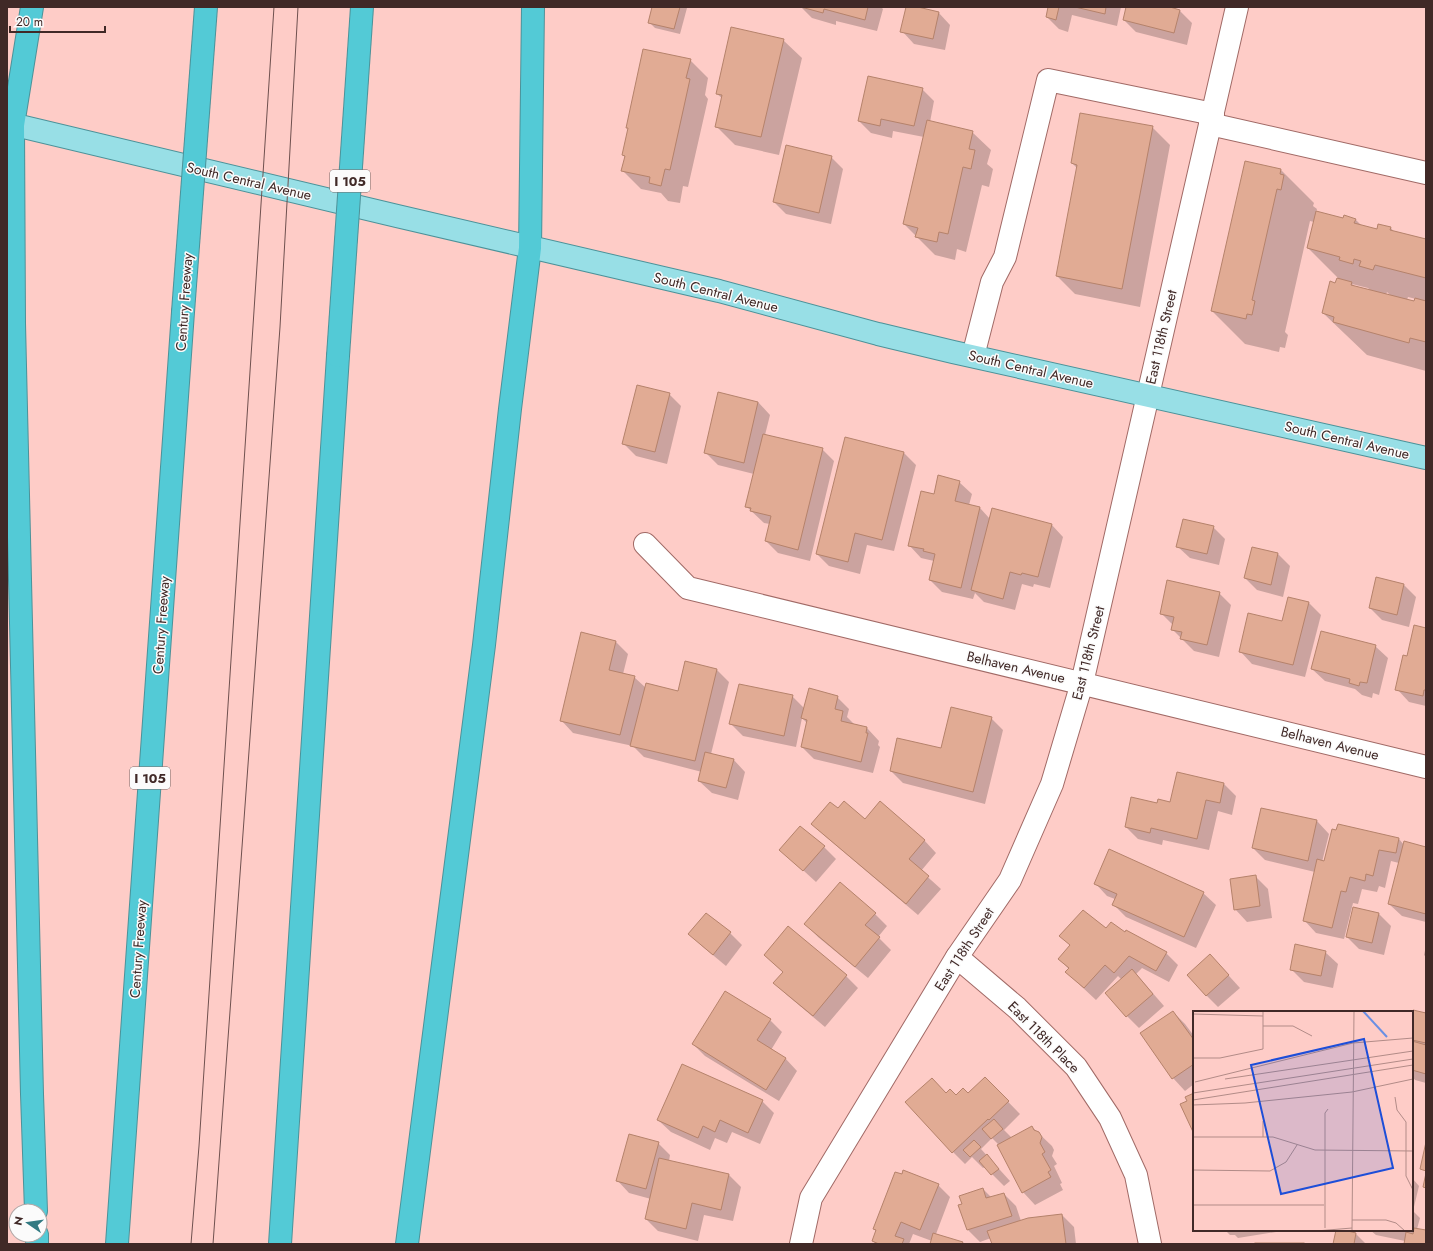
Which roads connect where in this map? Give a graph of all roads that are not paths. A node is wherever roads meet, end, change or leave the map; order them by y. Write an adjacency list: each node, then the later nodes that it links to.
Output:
1 (32, 7): 7 (highway)
2 (206, 7): 18 (highway, Century Freeway / I 105, bridge)
3 (362, 7): 19 (highway, I 105, bridge)
4 (533, 7): 9 (highway)
5 (1238, 7): 6 (street, East 118th Street)
6 (1212, 119): 8 (street); 10 (street); 11 (street, East 118th Street)
7 (10, 124): 9 (main road, South Central Avenue); 17 (highway)
8 (1426, 173)
9 (530, 248): 10 (main road, South Central Avenue); 20 (highway)
10 (973, 356): 11 (main road, South Central Avenue)
11 (1148, 395): 12 (main road, South Central Avenue); 14 (street, East 118th Street)
12 (1426, 458)
13 (645, 544): 14 (street, Belhaven Avenue)
14 (1082, 682): 15 (street, Belhaven Avenue); 16 (street, East 118th Street)
15 (1426, 767)
16 (957, 957): 21 (street, East 118th Street); 22 (street, East 118th Place)
17 (36, 1203)
18 (117, 1244)
19 (280, 1244)
20 (407, 1244)
21 (801, 1244)
22 (1150, 1244)

